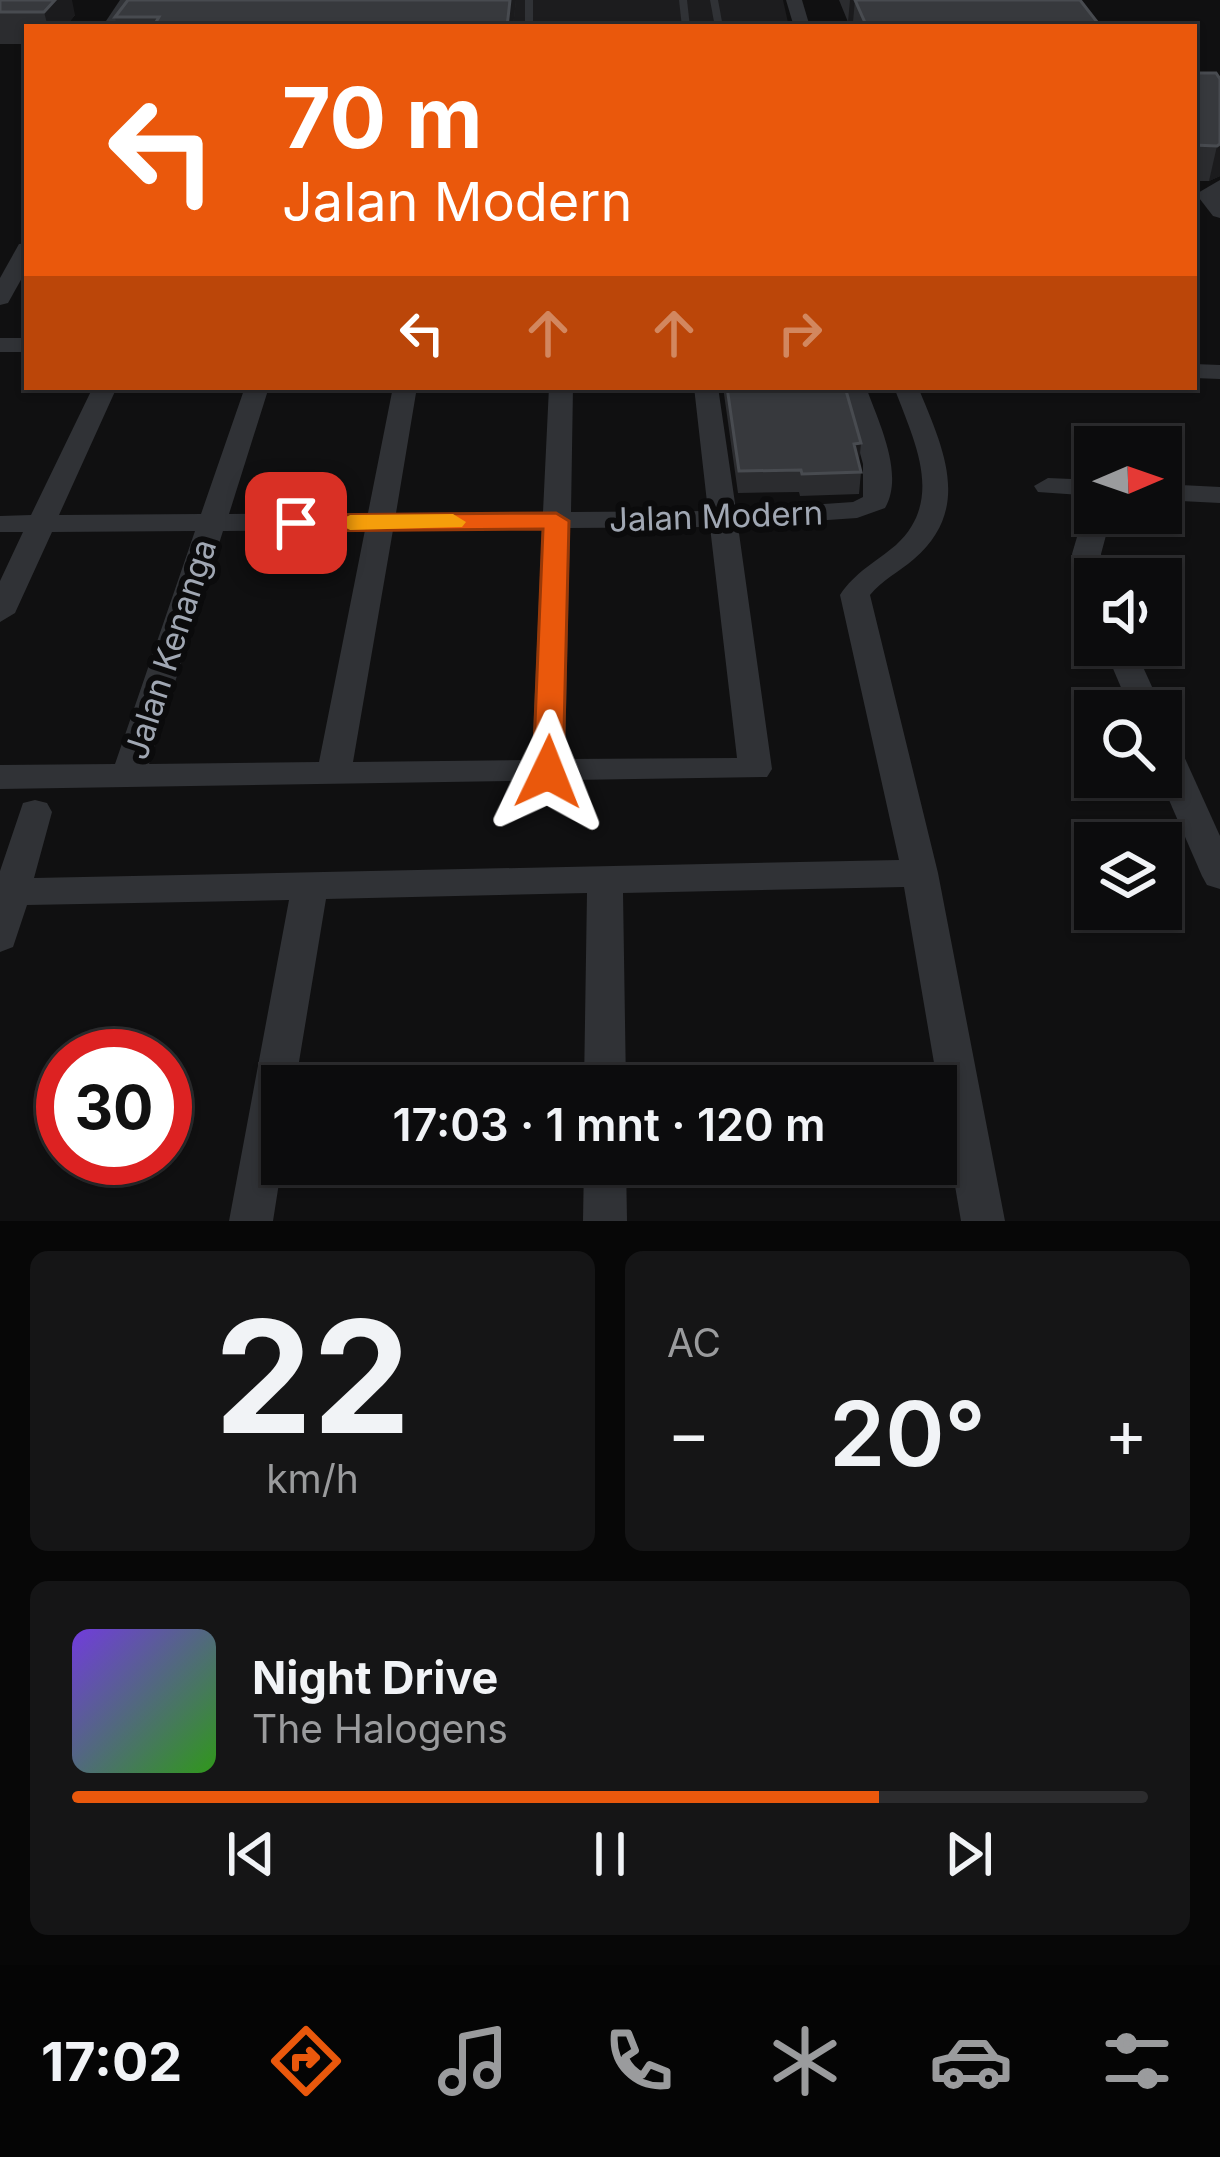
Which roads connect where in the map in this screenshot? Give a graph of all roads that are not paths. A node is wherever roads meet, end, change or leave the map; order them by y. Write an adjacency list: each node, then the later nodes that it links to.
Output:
1 (1215, 188): 2 (street)
2 (1220, 212)
3 (24, 254): 4 (street)
4 (0, 298)
5 (103, 390): 20 (street)
6 (256, 390): 21 (street, Jalan Kenanga)
7 (404, 390): 18 (street)
8 (561, 390): 17 (street)
9 (706, 390): 16 (street)
10 (855, 390): 16 (street, Jalan Modern)
11 (907, 390): 29 (street)
12 (1048, 486): 13 (street)
13 (1074, 487)
14 (1182, 493): 15 (street)
15 (1220, 495)
16 (723, 519): 17 (street, Jalan Modern); 24 (street)
17 (556, 521): 18 (street, Jalan Modern); 24 (street)
18 (380, 522): 21 (street, Jalan Modern); 23 (street)
19 (0, 524): 20 (street, Jalan Modern)
20 (41, 524): 21 (street, Jalan Modern); 22 (street)
21 (211, 524): 25 (street, Jalan Kenanga)
22 (0, 614)
23 (334, 772): 24 (street); 25 (street)
24 (548, 772)
25 (128, 775): 26 (street)
26 (0, 777)
27 (1182, 790): 30 (street)
28 (35, 812): 33 (street)
29 (920, 873): 31 (street); 39 (street)
30 (1220, 876)
31 (605, 879): 32 (street); 35 (street)
32 (310, 885): 33 (street); 37 (street)
33 (12, 892): 34 (street)
34 (0, 937)
35 (605, 1065)
36 (605, 1185): 38 (street)
37 (251, 1221)
38 (604, 1221)
39 (983, 1221)

